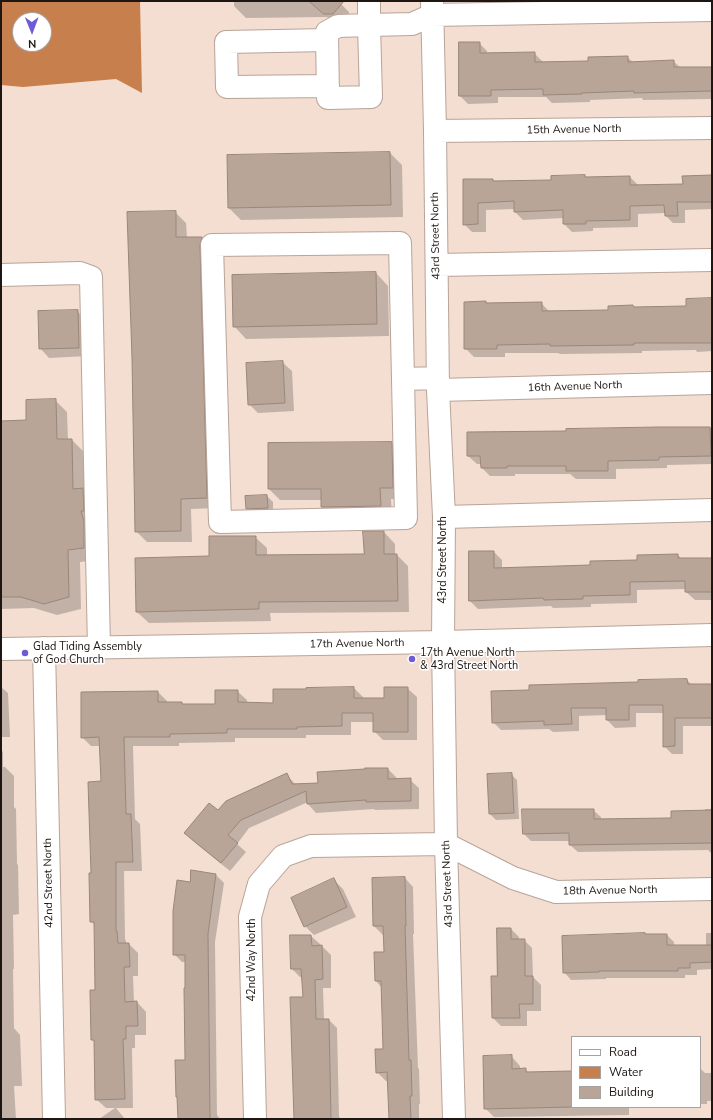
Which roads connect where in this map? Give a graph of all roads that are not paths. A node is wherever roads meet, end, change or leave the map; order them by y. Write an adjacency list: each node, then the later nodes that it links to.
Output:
1 (369, 1): 4 (street)
2 (432, 8): 3 (street); 4 (street); 8 (street, 43rd Street North)
3 (712, 10)
4 (369, 25): 5 (street); 6 (street)
5 (327, 40): 6 (street); 6 (street)
6 (328, 86)
7 (712, 128): 8 (street, 15th Avenue North)
8 (435, 131): 10 (street, 43rd Street North)
9 (712, 260): 10 (street)
10 (437, 265): 14 (street, 43rd Street North)
11 (1, 275): 20 (street)
12 (403, 379): 12 (street); 14 (street, 16th Avenue North)
13 (712, 383): 14 (street, 16th Avenue North)
14 (438, 384): 16 (street, 43rd Street North)
15 (712, 510): 16 (street)
16 (444, 517): 18 (street, 43rd Street North)
17 (712, 635): 18 (street, 17th Avenue North)
18 (443, 642): 20 (street, 17th Avenue North); 22 (street, 43rd Street North)
19 (44, 648): 20 (street, 17th Avenue North); 21 (street, 17th Avenue North); 24 (street, 42nd Street North)
20 (99, 648)
21 (1, 649)
22 (446, 844): 23 (street, 18th Avenue North); 25 (street, 42nd Way North); 26 (street, 43rd Street North)
23 (712, 889)
24 (54, 1119)
25 (254, 1119)
26 (454, 1119)

